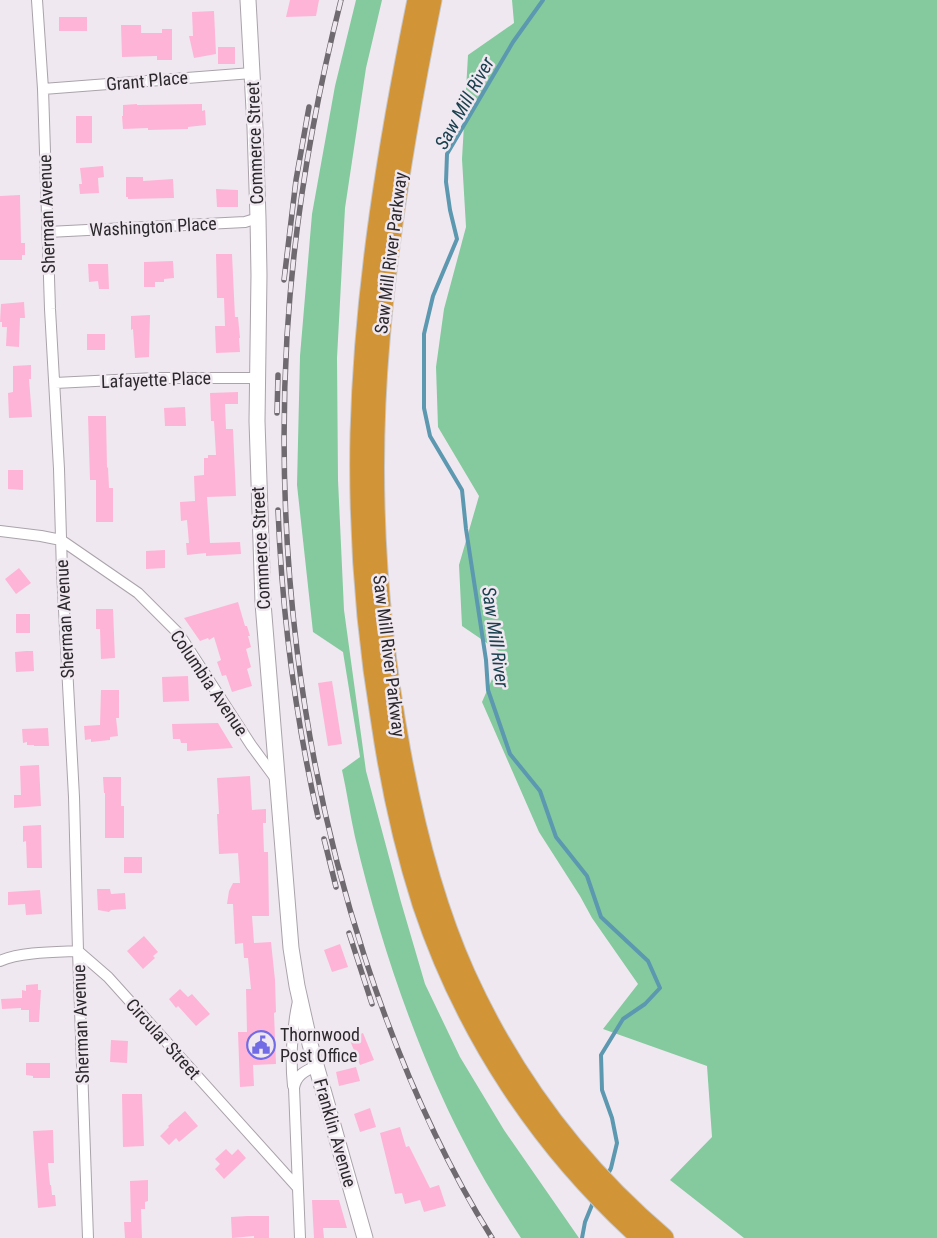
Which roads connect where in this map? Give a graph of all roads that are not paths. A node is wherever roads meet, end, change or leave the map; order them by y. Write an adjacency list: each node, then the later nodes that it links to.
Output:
1 (37, 0): 6 (street, Sherman Avenue)
2 (248, 0): 5 (main road, Commerce Street)
3 (417, 0): 20 (highway, Saw Mill River Parkway)
4 (432, 0): 20 (highway, Saw Mill River Parkway)
5 (252, 73): 6 (street, Grant Place); 7 (main road, Commerce Street)
6 (43, 89): 8 (street, Sherman Avenue)
7 (258, 218): 8 (street, Washington Place); 9 (main road, Commerce Street)
8 (48, 232): 10 (street, Sherman Avenue)
9 (257, 378): 10 (street, Lafayette Place); 13 (main road, Commerce Street)
10 (55, 383): 12 (street, Sherman Avenue)
11 (0, 531): 12 (street, Columbia Avenue)
12 (61, 540): 13 (street, Columbia Avenue); 14 (street, Sherman Avenue)
13 (278, 782): 16 (main road, Commerce Street)
14 (78, 951): 15 (street); 19 (street, Circular Street); 21 (street, Sherman Avenue)
15 (0, 961)
16 (299, 998): 17 (main road, Franklin Avenue); 18 (street, Commerce Street)
17 (316, 1066): 18 (street, Commerce Street); 23 (main road, Franklin Avenue)
18 (294, 1094): 19 (street, Commerce Street)
19 (298, 1188): 22 (street, Commerce Street)
20 (614, 1202): 24 (highway, Saw Mill River Parkway); 25 (highway, Saw Mill River Parkway)
21 (88, 1238)
22 (300, 1238)
23 (365, 1238)
24 (641, 1238)
25 (664, 1238)

